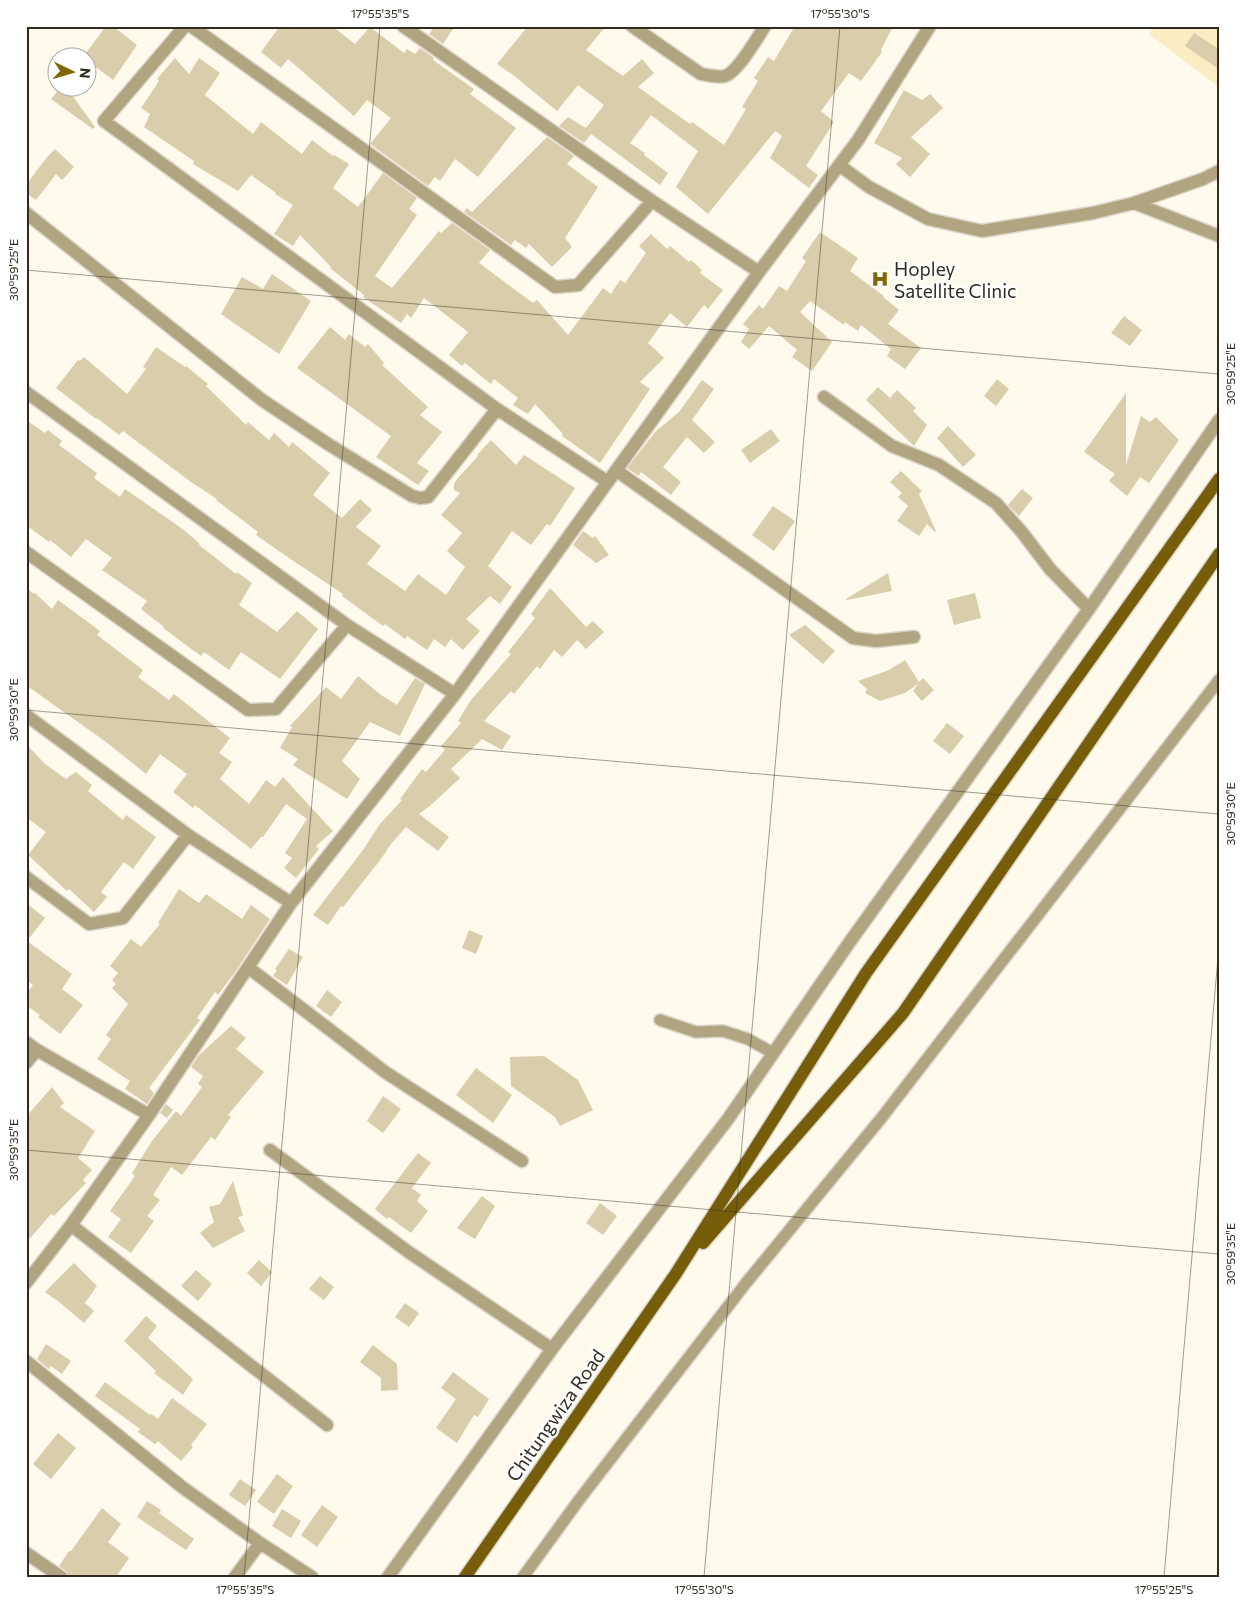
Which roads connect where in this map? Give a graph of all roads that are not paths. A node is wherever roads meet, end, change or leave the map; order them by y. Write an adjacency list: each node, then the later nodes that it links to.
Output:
1 (185, 26): 16 (street)
2 (191, 26): 9 (street)
3 (403, 26): 9 (street)
4 (632, 26): 5 (street)
5 (765, 26)
6 (930, 26): 7 (street)
7 (839, 165): 10 (street); 13 (street)
8 (1219, 171): 10 (street)
9 (652, 201): 13 (street)
10 (1134, 203): 12 (street)
11 (26, 213): 16 (street)
12 (1219, 236)
13 (759, 272): 18 (street)
14 (26, 392): 24 (street)
15 (824, 397): 23 (street)
16 (497, 409): 20 (street)
17 (1219, 420): 23 (street)
18 (617, 471): 20 (street); 25 (street)
19 (1219, 479): 42 (main road)
20 (608, 482): 27 (street)
21 (26, 552): 24 (street)
22 (1219, 554): 42 (main road)
23 (1089, 609): 36 (street)
24 (347, 625): 27 (street)
25 (914, 637)
26 (1219, 680): 54 (lane)
27 (455, 694): 31 (street)
28 (26, 715): 29 (street)
29 (188, 835): 30 (street); 31 (street)
30 (26, 877)
31 (292, 903): 32 (street)
32 (249, 968): 38 (street); 40 (street)
33 (660, 1020): 36 (lane)
34 (26, 1042): 35 (street)
35 (37, 1050): 37 (street); 38 (street)
36 (773, 1054): 44 (street)
37 (26, 1063)
38 (149, 1115): 41 (street)
39 (270, 1150): 44 (street)
40 (522, 1161)
41 (71, 1225): 43 (street); 46 (street)
42 (675, 1275): 53 (main road, Chitungwiza Road)
43 (26, 1283)
44 (552, 1349): 52 (street)
45 (26, 1361): 47 (street)
46 (326, 1425)
47 (260, 1543): 50 (street); 51 (street)
48 (26, 1553): 49 (street)
49 (61, 1577)
50 (235, 1577)
51 (312, 1577)
52 (388, 1577)
53 (465, 1577)
54 (523, 1577)

